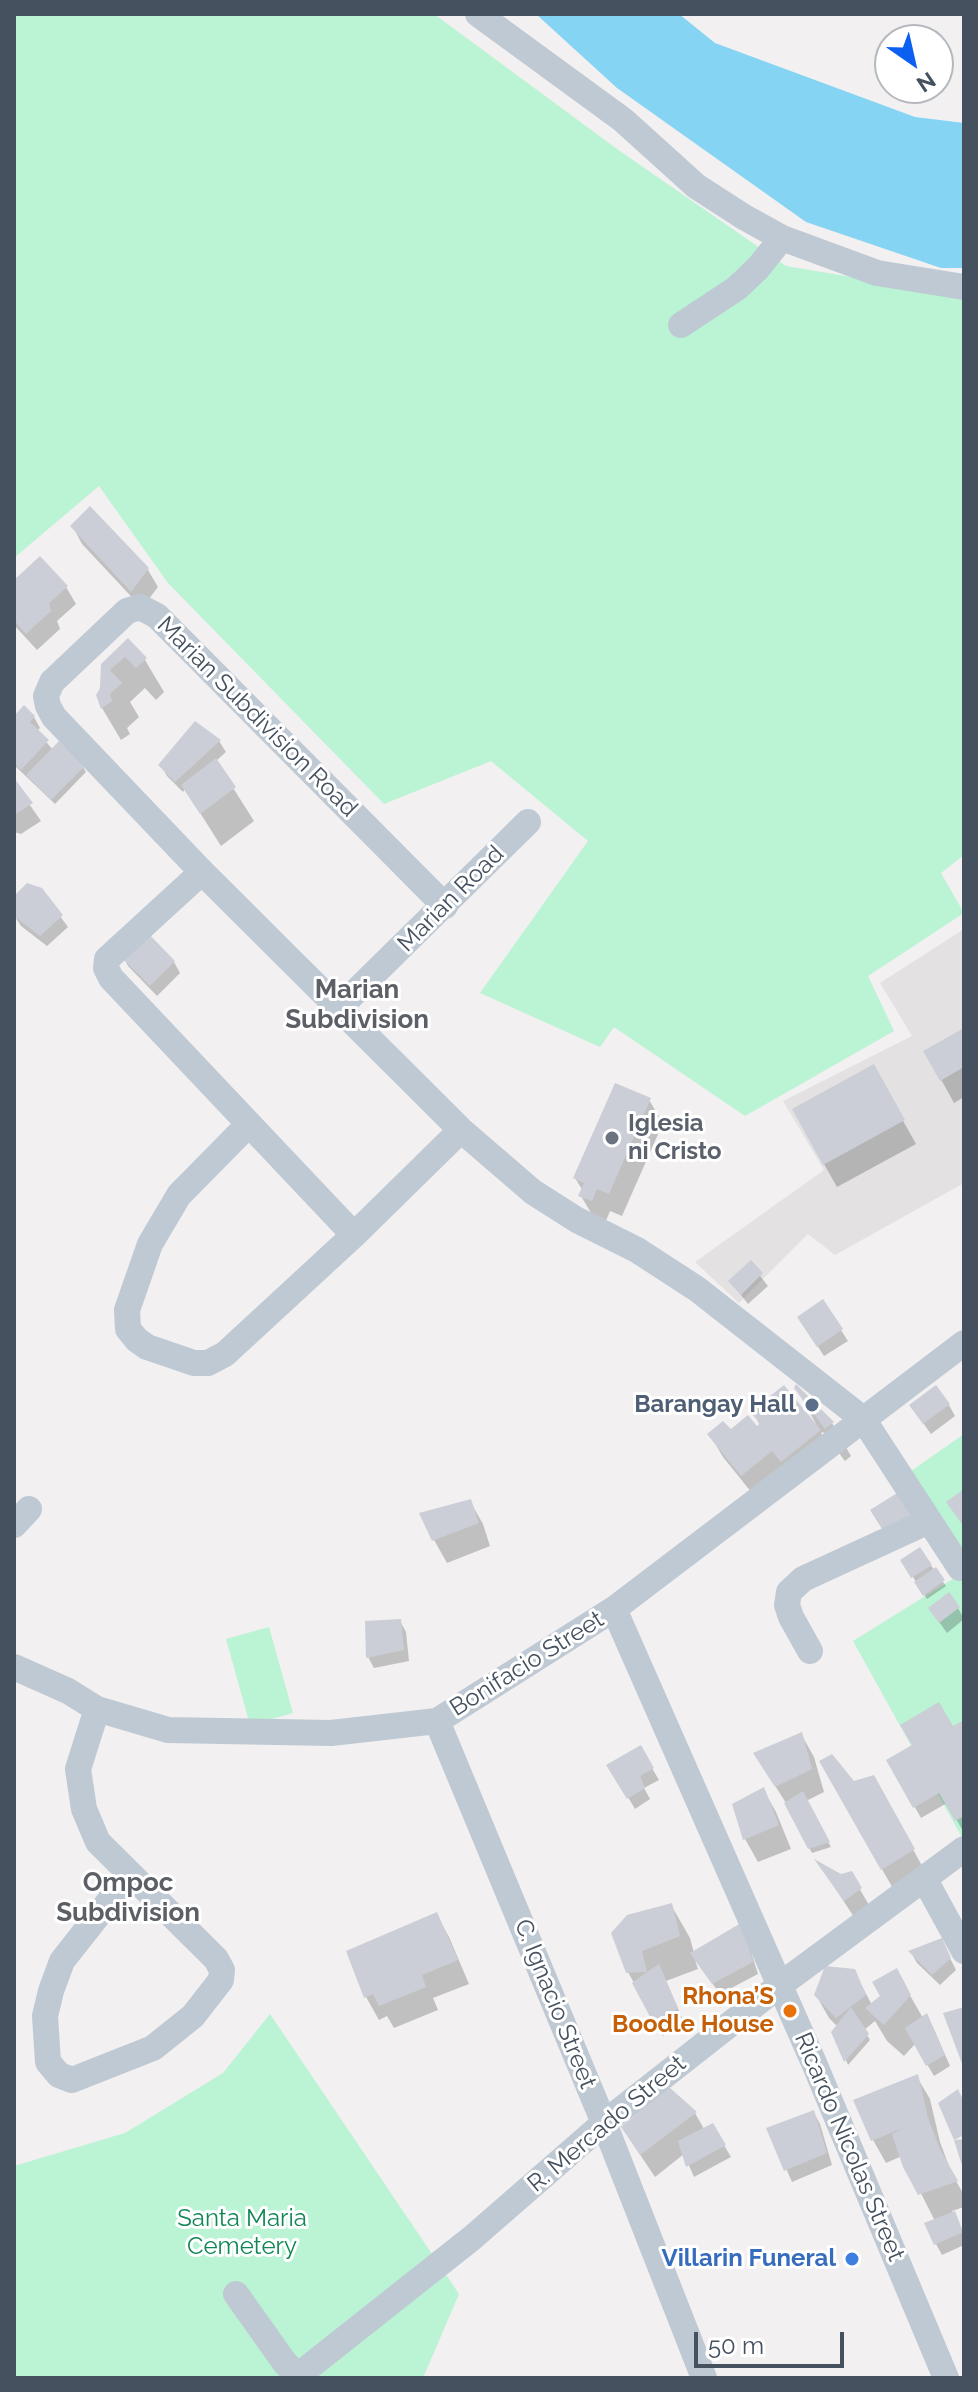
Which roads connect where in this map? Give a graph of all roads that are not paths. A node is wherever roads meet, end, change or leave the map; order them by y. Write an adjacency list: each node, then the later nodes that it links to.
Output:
1 (478, 14): 2 (street)
2 (782, 238): 3 (street); 4 (street)
3 (964, 287)
4 (681, 325)
5 (528, 822): 7 (street, Marian Road)
6 (202, 872): 7 (street, Marian Subdivision Road); 8 (street); 9 (street)
7 (445, 906): 8 (street, Marian Road)
8 (339, 1008): 10 (street)
9 (248, 1125): 11 (street); 11 (street)
10 (461, 1130): 11 (street); 13 (street)
11 (354, 1235)
12 (964, 1343): 13 (street, Bonifacio Street)
13 (863, 1419): 14 (street); 16 (street, Bonifacio Street)
14 (929, 1521): 15 (street); 17 (street)
15 (964, 1565)
16 (614, 1609): 20 (street, Bonifacio Street); 25 (street, Ricardo Nicolas Street)
17 (810, 1651)
18 (14, 1667): 19 (street, Bonifacio Street)
19 (97, 1709): 20 (street, Bonifacio Street); 22 (street)
20 (437, 1721): 26 (street, C. Ignacio Street)
21 (964, 1849): 23 (street, R. Mercado Street)
22 (129, 1876): 22 (street)
23 (925, 1880): 24 (street); 25 (street, R. Mercado Street)
24 (964, 1951)
25 (780, 1985): 26 (street, R. Mercado Street); 31 (street, Ricardo Nicolas Street)
26 (604, 2123): 29 (street, R. Mercado Street); 30 (street, C. Ignacio Street)
27 (236, 2294): 29 (street)
28 (964, 2373): 32 (street)
29 (297, 2377)
30 (704, 2378)
31 (946, 2378)
32 (955, 2378)

